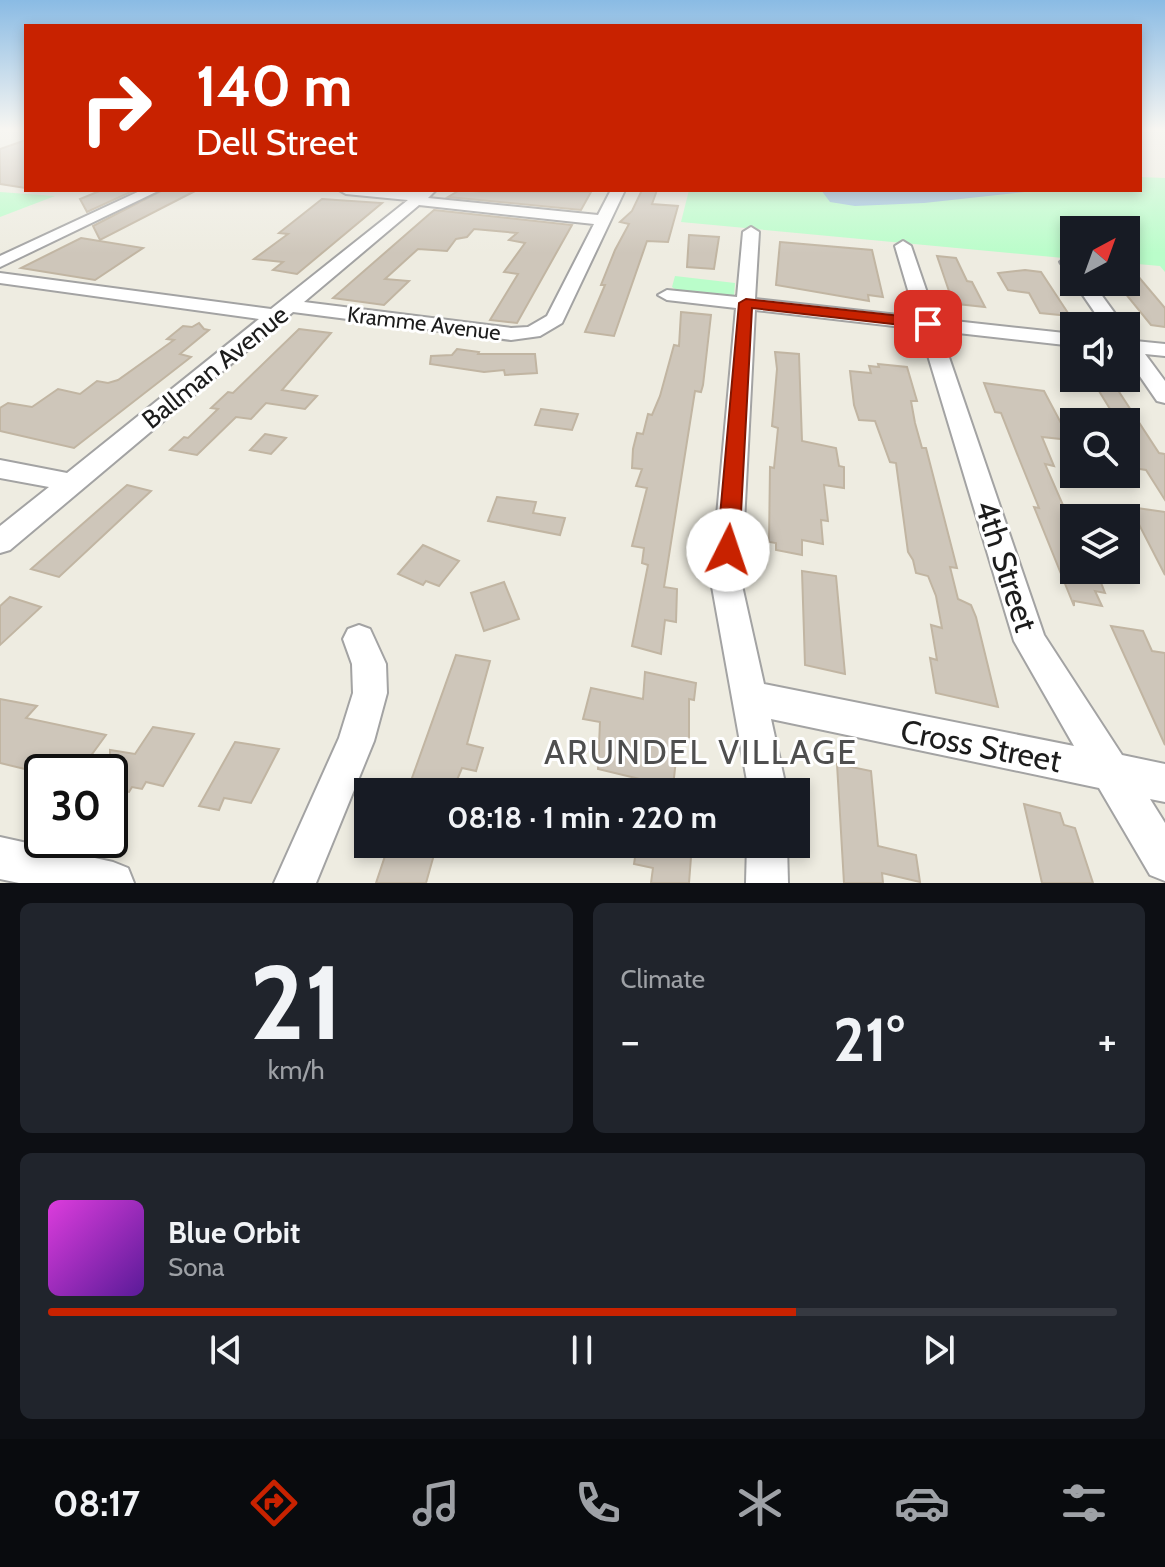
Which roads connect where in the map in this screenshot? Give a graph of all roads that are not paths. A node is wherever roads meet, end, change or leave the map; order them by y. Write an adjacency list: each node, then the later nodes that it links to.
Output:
1 (149, 192): 8 (street)
2 (371, 192): 4 (street)
3 (617, 192): 5 (street, Kramme Avenue)
4 (422, 196): 5 (street); 12 (street, Ballman Avenue)
5 (603, 220): 12 (street, Kramme Avenue)
6 (751, 232): 11 (street)
7 (903, 246): 13 (street, 4th Street)
8 (0, 262)
9 (0, 278): 12 (street, Kramme Avenue)
10 (667, 295): 11 (street)
11 (746, 303): 13 (street); 23 (street)
12 (285, 311): 20 (street, Ballman Avenue)
13 (928, 324): 14 (street); 24 (street, 4th Street)
14 (1060, 338)
15 (1140, 347): 16 (street)
16 (1165, 350)
17 (1140, 362): 18 (street)
18 (1165, 396)
19 (0, 469): 20 (street)
20 (73, 483): 21 (street, Ballman Avenue)
21 (0, 542)
22 (359, 639): 31 (street)
23 (750, 698): 24 (street, Cross Street); 25 (street)
24 (1111, 772): 26 (street, Cross Street); 29 (street, 4th Street)
25 (765, 778)
26 (1165, 783)
27 (0, 858): 30 (street)
28 (767, 858): 32 (street)
29 (1165, 860)
30 (113, 883)
31 (295, 883)
32 (767, 883)

